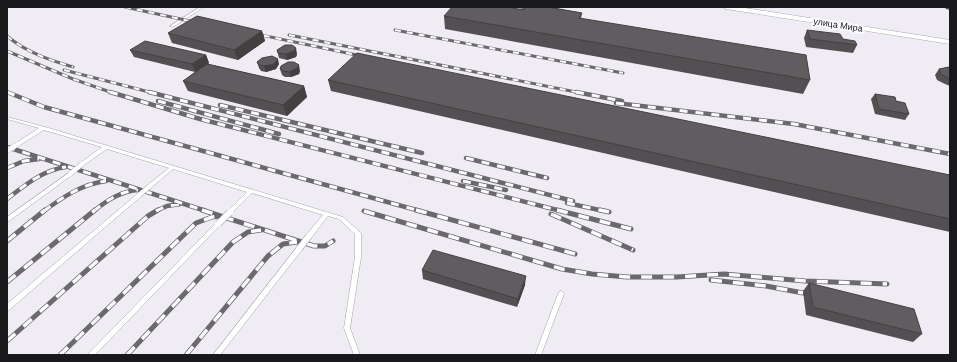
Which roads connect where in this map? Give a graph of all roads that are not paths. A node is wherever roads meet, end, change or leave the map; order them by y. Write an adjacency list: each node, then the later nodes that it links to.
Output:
1 (202, 7): 4 (lane)
2 (726, 7): 3 (street, улица Мира)
3 (767, 10): 5 (street, улица Мира)
4 (172, 26)
5 (950, 42)
6 (7, 118): 7 (lane)
7 (43, 128): 8 (lane); 9 (lane, bridge)
8 (106, 147): 10 (lane); 13 (lane, bridge)
9 (7, 151)
10 (173, 167): 11 (lane); 15 (lane, bridge)
11 (251, 191): 12 (lane); 16 (lane, bridge)
12 (327, 214): 17 (lane, bridge); 18 (lane)
13 (7, 220)
14 (561, 294): 19 (lane)
15 (7, 308)
16 (91, 355)
17 (216, 355)
18 (357, 355)
19 (538, 355)

